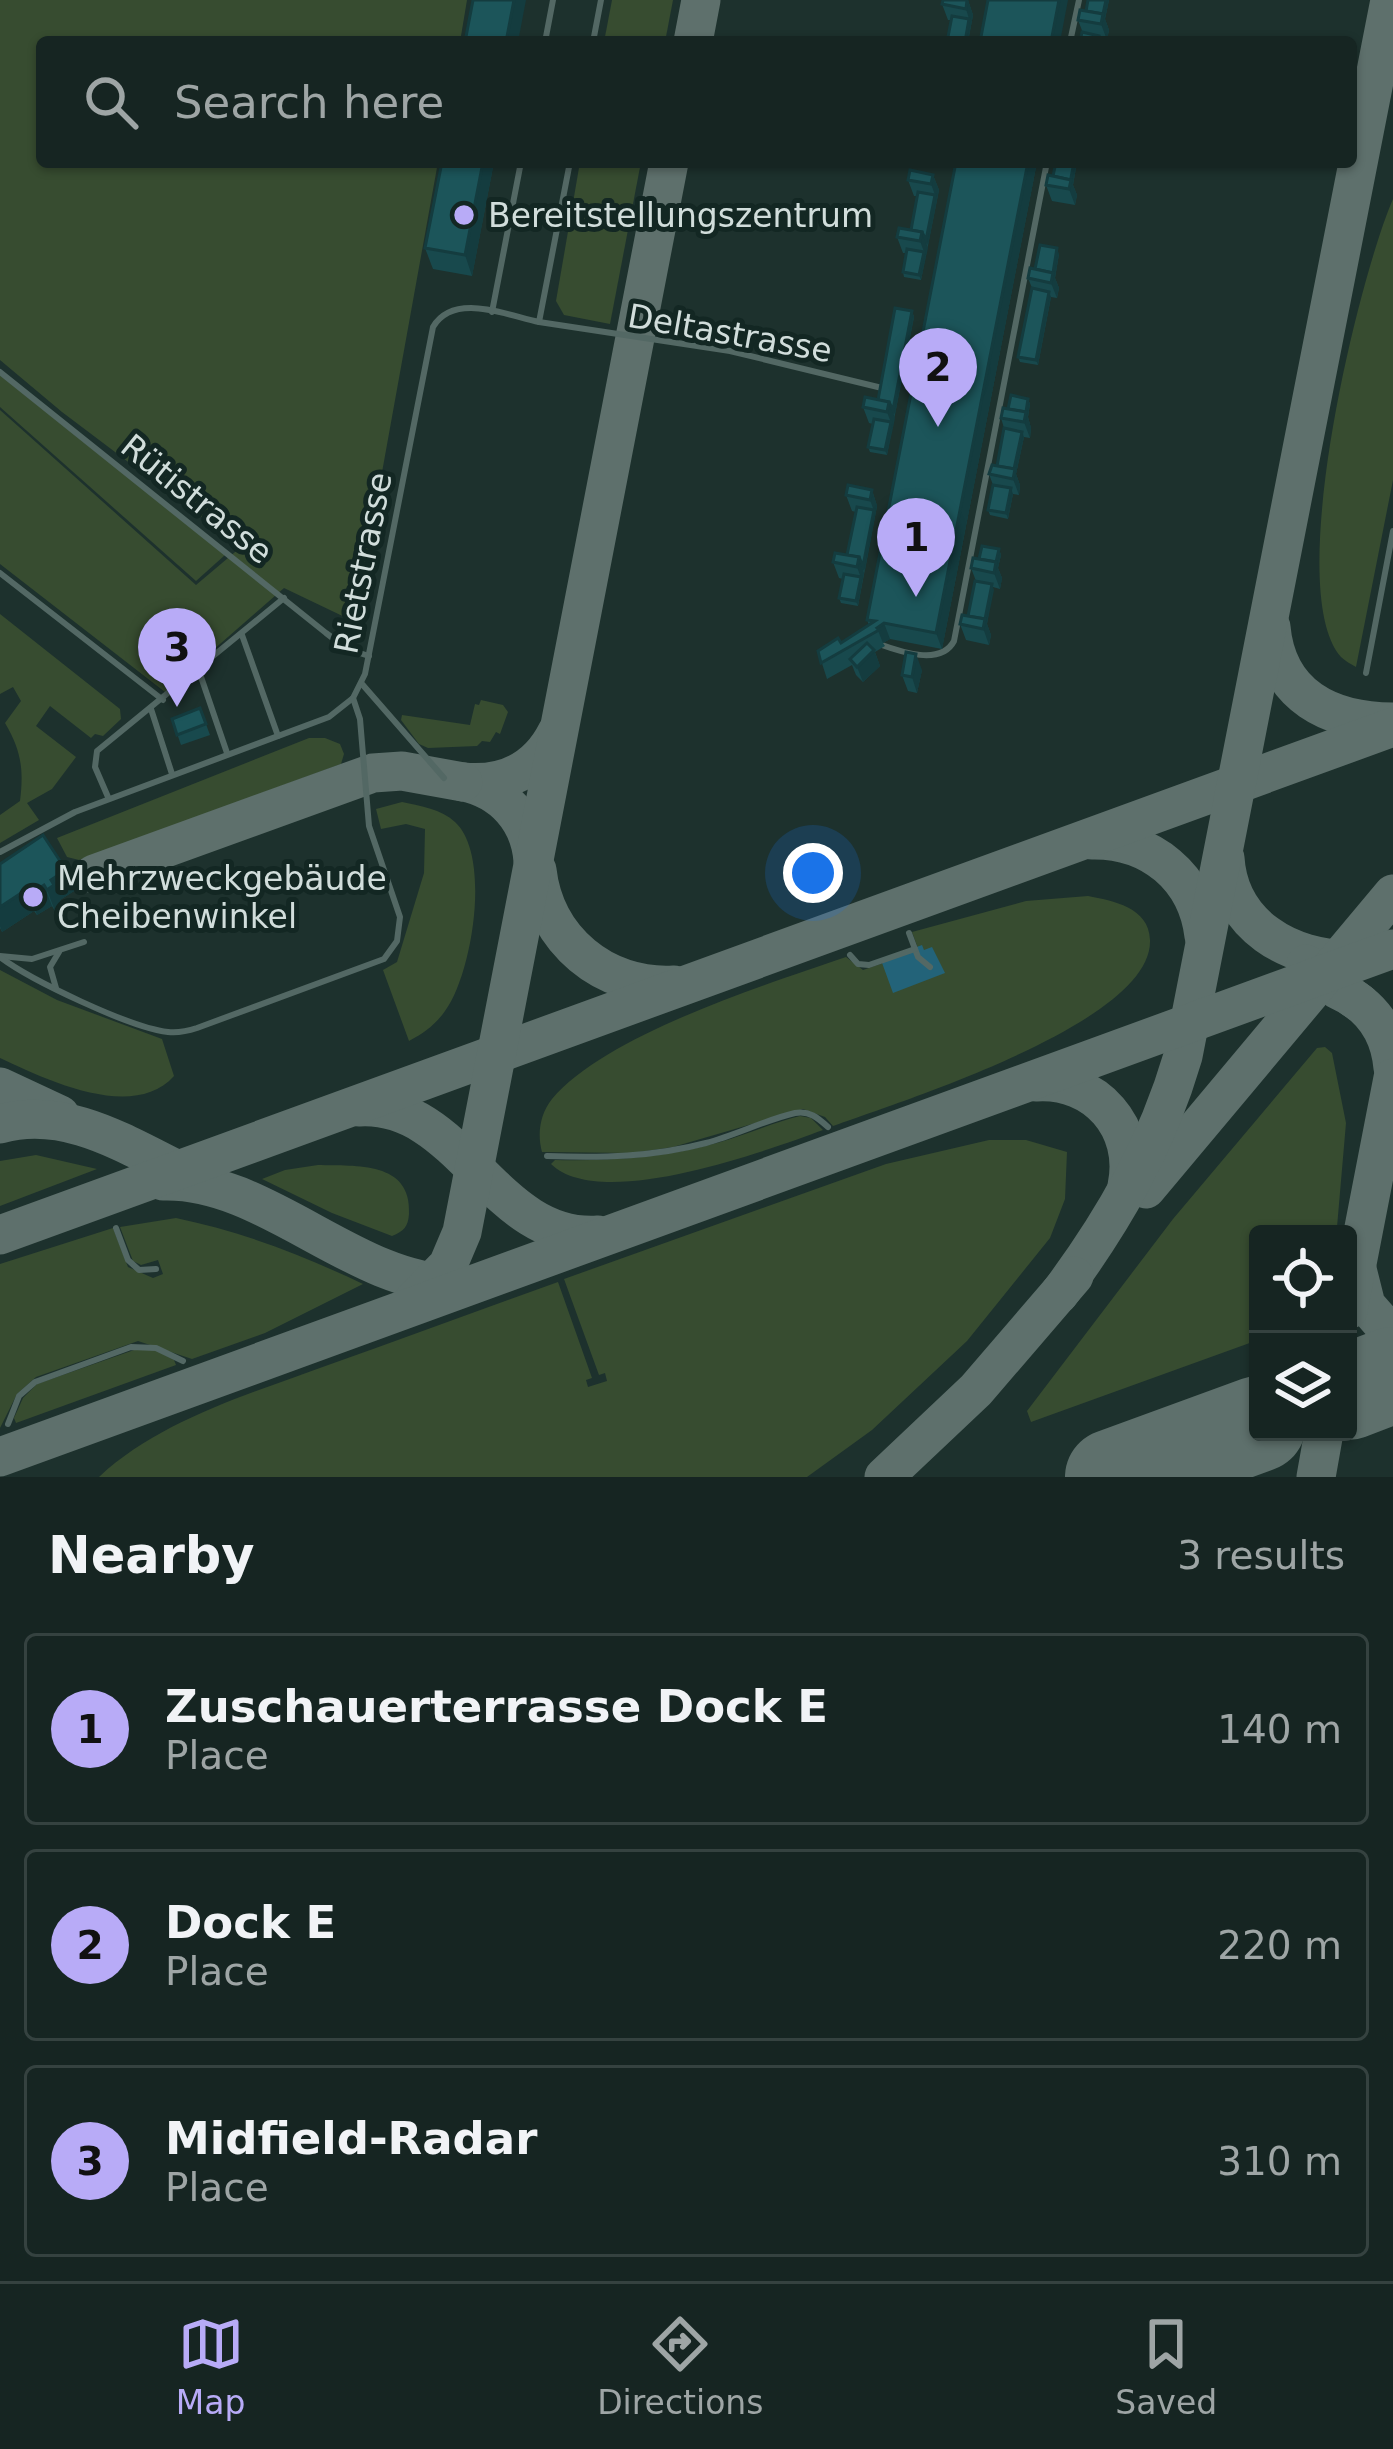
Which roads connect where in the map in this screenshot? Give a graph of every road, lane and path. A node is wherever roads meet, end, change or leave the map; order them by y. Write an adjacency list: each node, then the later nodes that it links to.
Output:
1 (553, 0): 4 (lane)
2 (601, 0): 5 (lane)
3 (1078, 0): 6 (lane)
4 (546, 36)
5 (594, 36)
6 (1071, 36)
7 (520, 168): 10 (lane)
8 (569, 168): 11 (lane)
9 (1046, 168): 18 (lane)
10 (492, 312): 11 (lane, Rietstrasse); 19 (lane, Rietstrasse)
11 (539, 322): 13 (lane, Deltastrasse)
12 (0, 372): 16 (lane, Rütistrasse)
13 (892, 391)
14 (1393, 531): 21 (lane)
15 (0, 573): 24 (lane)
16 (284, 598): 17 (lane); 19 (lane, Rütistrasse)
17 (242, 635): 20 (lane); 26 (lane)
18 (874, 641)
19 (369, 656): 22 (lane, Rietstrasse)
20 (199, 671): 24 (lane); 27 (lane)
21 (1366, 673)
22 (362, 684): 23 (lane, Rietstrasse); 29 (lane)
23 (353, 698): 26 (lane, Rietstrasse); 39 (lane)
24 (163, 700): 25 (lane)
25 (151, 709): 28 (lane); 30 (lane)
26 (278, 736): 27 (lane, Rietstrasse)
27 (227, 754): 28 (lane, Rietstrasse)
28 (172, 774): 30 (lane, Rietstrasse)
29 (444, 778)
30 (109, 798): 31 (lane, Rietstrasse)
31 (0, 852)
32 (909, 933): 34 (lane)
33 (84, 942): 35 (lane)
34 (915, 949): 36 (lane); 38 (lane)
35 (62, 950): 37 (lane); 39 (lane)
36 (850, 955)
37 (0, 957): 39 (lane)
38 (930, 967)
39 (58, 990)
40 (828, 1126): 41 (lane)
41 (548, 1156)
42 (116, 1228): 43 (lane)
43 (156, 1269)
44 (183, 1361): 45 (lane)
45 (8, 1424)

